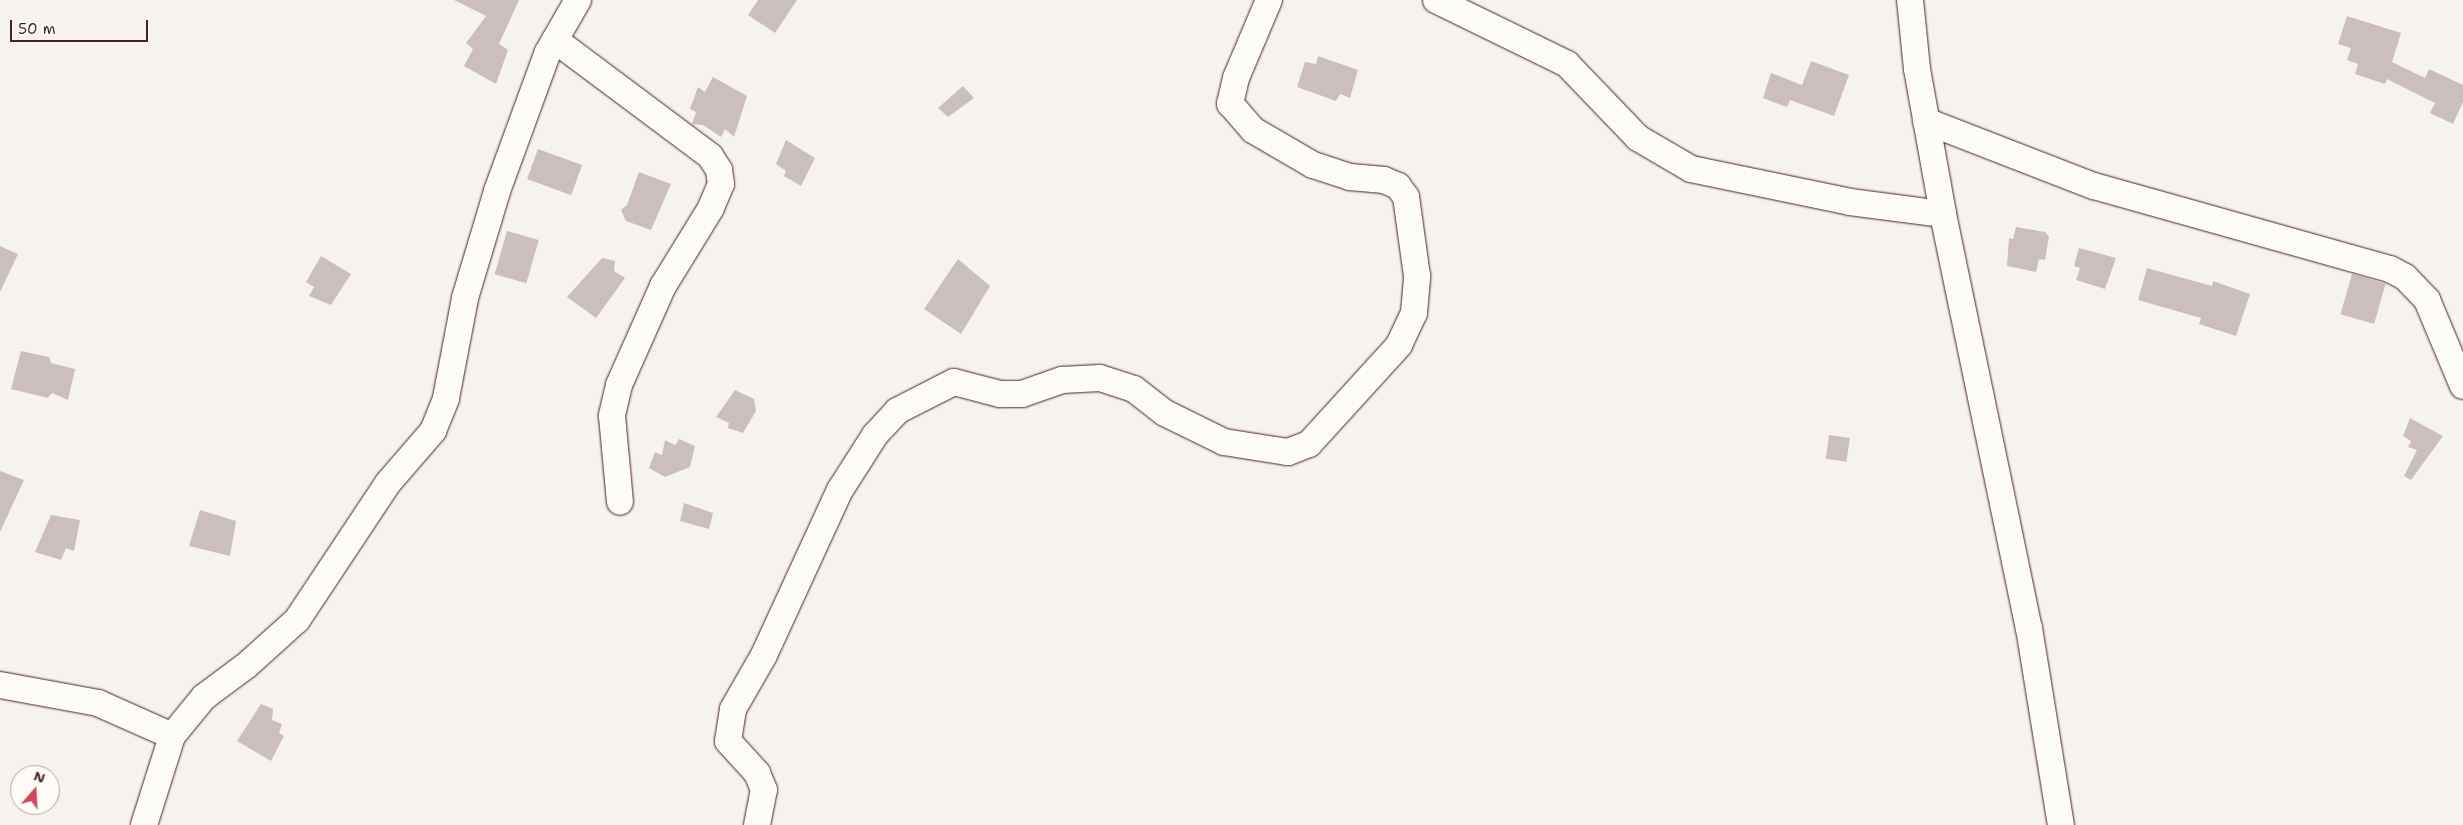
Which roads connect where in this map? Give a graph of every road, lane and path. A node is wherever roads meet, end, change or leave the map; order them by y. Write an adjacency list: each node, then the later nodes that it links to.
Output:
1 (578, 0): 5 (street)
2 (1269, 0): 13 (street)
3 (1436, 0): 7 (street)
4 (1910, 0): 6 (street)
5 (555, 40): 9 (street); 11 (street)
6 (1926, 121): 7 (street); 8 (street)
7 (1943, 214): 14 (street)
8 (2463, 386)
9 (620, 502)
10 (0, 685): 11 (street)
11 (172, 736): 12 (street)
12 (144, 825)
13 (757, 825)
14 (2062, 825)

